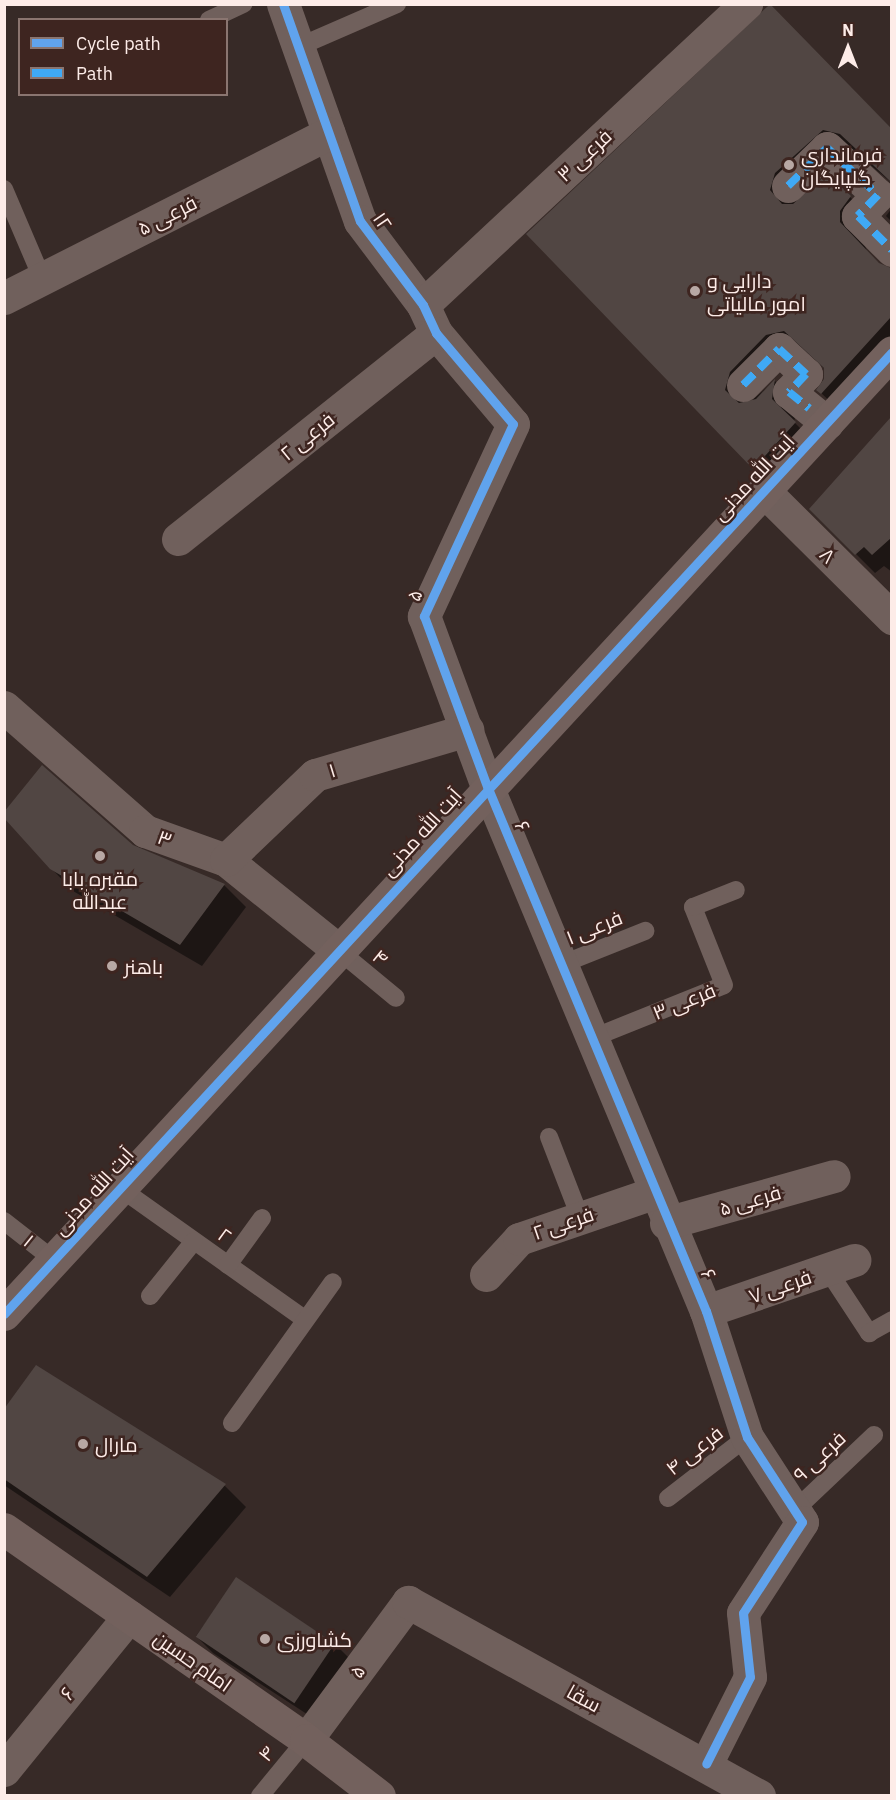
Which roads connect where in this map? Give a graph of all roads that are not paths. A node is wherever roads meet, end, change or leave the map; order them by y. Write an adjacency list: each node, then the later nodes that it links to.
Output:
1 (243, 4): 5 (lane)
2 (283, 4): 6 (street, ۱۲)
3 (397, 4): 6 (lane)
4 (746, 4): 13 (street, فرعی ۳)
5 (213, 18)
6 (298, 47): 7 (street, ۱۲)
7 (329, 133): 11 (street, فرعی ۵); 13 (street, ۱۲)
8 (788, 186): 10 (street)
9 (4, 189): 11 (lane)
10 (891, 250)
11 (42, 278): 12 (street, فرعی ۵)
12 (4, 298)
13 (429, 319): 17 (street, ۱۲); 19 (street, فرعی ۲)
14 (891, 352): 16 (street, آیت الله مدنی)
15 (743, 385): 16 (street)
16 (827, 423): 18 (street, آیت الله مدنی)
17 (513, 424): 22 (street, ۵)
18 (765, 492): 20 (street, ۸); 23 (street, آیت الله مدنی)
19 (178, 539)
20 (891, 618)
21 (4, 707): 24 (street, ۳)
22 (467, 730): 23 (street, ۵); 24 (street, ۱)
23 (487, 786): 27 (street, آیت الله مدنی); 28 (street, ۶)
24 (225, 860): 27 (street, ۳)
25 (736, 890): 30 (lane, فرعی ۳)
26 (645, 931): 28 (lane, فرعی ۱)
27 (338, 950): 29 (lane, ۴); 33 (street, آیت الله مدنی)
28 (560, 965): 30 (street, ۶)
29 (396, 998)
30 (590, 1039): 34 (street, ۶)
31 (549, 1137): 35 (lane)
32 (834, 1176): 38 (street, فرعی ۵)
33 (120, 1188): 39 (lane, ۲); 40 (street, آیت الله مدنی)
34 (653, 1193): 35 (street, فرعی ۲); 38 (street, ۶)
35 (580, 1217): 43 (street, فرعی ۲)
36 (262, 1218): 41 (lane)
37 (4, 1221): 40 (lane, ۱)
38 (666, 1223): 46 (street, ۶)
39 (194, 1240): 41 (lane, ۲); 45 (lane)
40 (54, 1260): 47 (street, آیت الله مدنی)
41 (228, 1265): 48 (lane, ۲)
42 (840, 1265): 46 (street, فرعی ۷); 49 (lane)
43 (486, 1275)
44 (333, 1282): 48 (lane)
45 (150, 1296)
46 (706, 1311): 52 (street, ۶)
47 (4, 1314)
48 (304, 1319): 50 (lane)
49 (891, 1320)
50 (232, 1423)
51 (874, 1435): 54 (lane, فرعی ۹)
52 (747, 1437): 53 (lane, فرعی ۴); 54 (street, ۶)
53 (668, 1498)
54 (795, 1510): 59 (street)
55 (4, 1529): 57 (street, امام حسین)
56 (408, 1602): 58 (street, ۵); 59 (street, سقا)
57 (129, 1616): 58 (street, امام حسین); 60 (street, ۶)
58 (306, 1740): 61 (lane, ۴); 62 (street, امام حسین)
59 (706, 1764): 63 (street, سقا)
60 (4, 1770)
61 (261, 1796)
62 (378, 1796)
63 (759, 1796)

